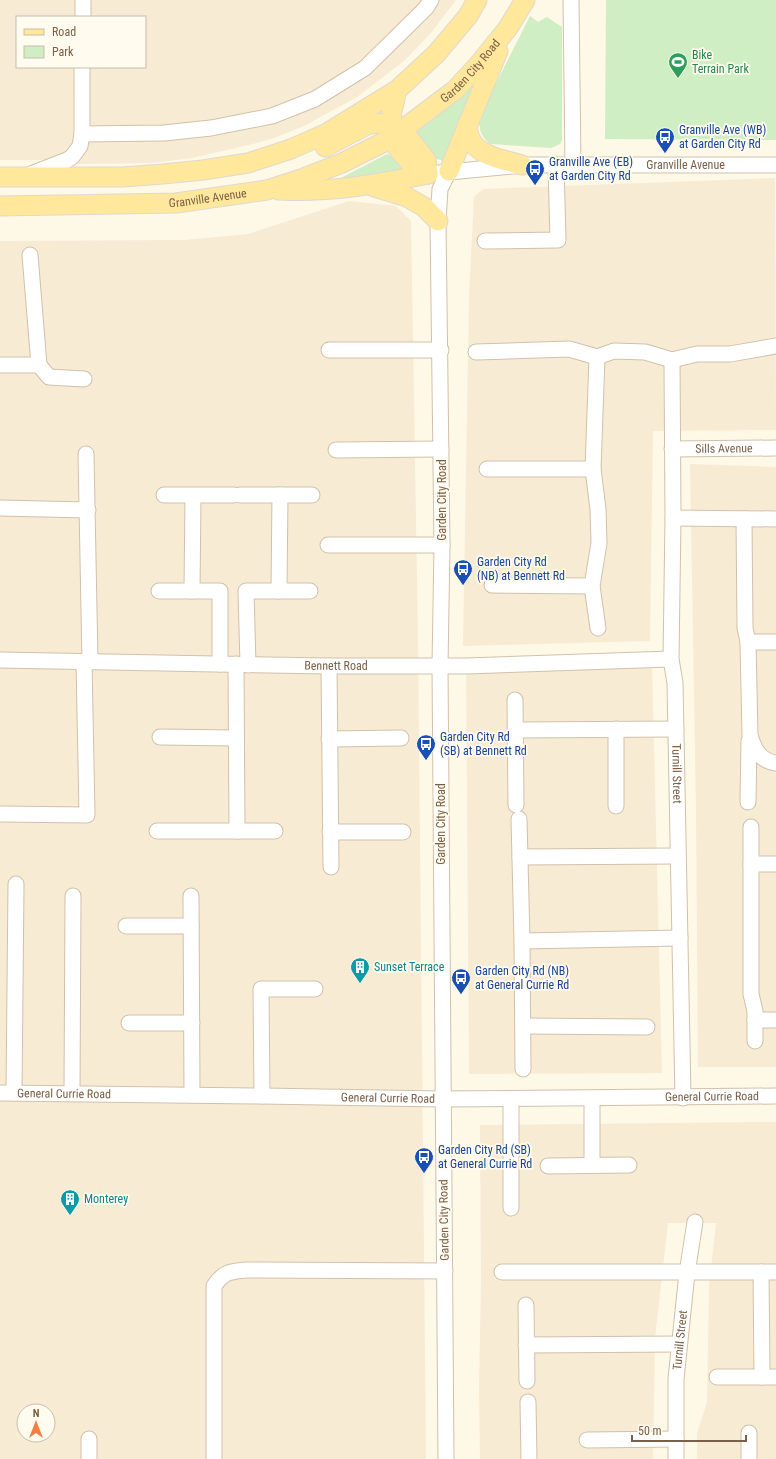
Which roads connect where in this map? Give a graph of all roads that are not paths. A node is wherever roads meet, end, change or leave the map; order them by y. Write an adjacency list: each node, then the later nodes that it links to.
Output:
1 (83, 0): 6 (street)
2 (431, 0): 12 (street)
3 (477, 0): 9 (main road)
4 (525, 0): 7 (main road, Garden City Road)
5 (571, 0): 17 (street)
6 (82, 16)
7 (508, 28): 10 (main road); 11 (main road, Garden City Road)
8 (82, 68): 12 (street)
9 (397, 90): 11 (main road); 13 (main road)
10 (467, 125): 15 (main road); 18 (main road)
11 (394, 131): 13 (main road); 21 (main road); 23 (main road, Granville Avenue)
12 (82, 134): 20 (street)
13 (248, 163): 20 (main road)
14 (776, 164): 17 (street, Granville Avenue)
15 (522, 165): 16 (street, Granville Avenue); 18 (street, Granville Avenue)
16 (556, 165): 17 (street, Granville Avenue); 26 (street)
17 (573, 165)
18 (449, 171): 21 (street, Granville Avenue)
19 (0, 176): 20 (main road)
20 (25, 176)
21 (434, 182): 22 (main road); 25 (street, Garden City Road)
22 (367, 185): 23 (main road); 25 (main road)
23 (267, 190): 24 (main road, Granville Avenue)
24 (0, 206)
25 (438, 221): 30 (street, Garden City Road)
26 (485, 241)
27 (30, 254): 35 (street)
28 (776, 346): 33 (street)
29 (329, 350): 30 (street)
30 (441, 350): 38 (street, Garden City Road)
31 (476, 352): 32 (street)
32 (597, 357): 33 (street); 43 (street)
33 (672, 360): 39 (street, Turnill Street)
34 (0, 365): 35 (street)
35 (39, 365): 36 (street)
36 (84, 379)
37 (776, 448): 39 (street, Sills Avenue)
38 (441, 449): 40 (street); 54 (street, Garden City Road)
39 (672, 449): 50 (street, Turnill Street)
40 (336, 450)
41 (86, 454): 49 (street)
42 (488, 469): 43 (street)
43 (593, 469): 56 (street)
44 (164, 495): 47 (street)
45 (280, 495): 46 (street); 47 (street); 59 (street)
46 (312, 495)
47 (193, 496): 58 (street)
48 (0, 508): 49 (street)
49 (88, 510): 66 (street)
50 (673, 518): 51 (street); 64 (street, Turnill Street)
51 (744, 519): 52 (street); 62 (street)
52 (776, 519)
53 (328, 545): 54 (street)
54 (442, 545): 70 (street, Garden City Road)
55 (492, 585): 56 (street)
56 (592, 586): 61 (street)
57 (159, 591): 58 (street)
58 (192, 591): 67 (street)
59 (279, 591): 60 (street); 68 (street)
60 (310, 591)
61 (598, 628)
62 (748, 642): 63 (street); 75 (street)
63 (776, 642)
64 (671, 659): 70 (street, Bennett Road); 72 (street, Turnill Street)
65 (0, 660): 66 (street, Bennett Road)
66 (87, 662): 67 (street, Bennett Road); 83 (street)
67 (220, 664): 68 (street, Bennett Road)
68 (242, 665): 69 (street, Bennett Road); 77 (street)
69 (329, 666): 70 (street, Bennett Road); 79 (street)
70 (440, 666): 118 (street, Garden City Road)
71 (515, 700): 74 (street)
72 (676, 728): 73 (street); 90 (street, Turnill Street)
73 (616, 729): 74 (street); 82 (street)
74 (516, 730): 91 (street)
75 (750, 735): 80 (street); 81 (street)
76 (160, 737): 77 (street)
77 (236, 738): 86 (street)
78 (401, 738): 79 (street)
79 (330, 739): 88 (street)
80 (776, 763)
81 (748, 802)
82 (616, 806)
83 (0, 814)
84 (751, 827): 92 (street)
85 (157, 831): 86 (street)
86 (237, 831): 87 (street)
87 (275, 831)
88 (330, 832): 89 (street); 94 (street)
89 (403, 832)
90 (678, 856): 91 (street); 100 (street, Turnill Street)
91 (520, 857): 101 (street)
92 (751, 864): 93 (street); 103 (street)
93 (776, 864)
94 (331, 867)
95 (16, 884): 111 (street)
96 (73, 896): 112 (street)
97 (191, 896): 99 (street)
98 (126, 926): 99 (street)
99 (191, 926): 106 (street)
100 (680, 938): 101 (street); 117 (street, Turnill Street)
101 (522, 941): 107 (street)
102 (315, 989): 114 (street)
103 (756, 1020): 104 (street); 109 (street)
104 (776, 1020)
105 (128, 1023): 106 (street)
106 (192, 1023): 113 (street)
107 (523, 1026): 108 (street); 110 (street)
108 (647, 1027)
109 (755, 1041)
110 (523, 1069)
111 (7, 1093): 112 (street, General Currie Road)
112 (72, 1093): 113 (street, General Currie Road)
113 (192, 1095): 114 (street, General Currie Road)
114 (262, 1096): 118 (street, General Currie Road)
115 (776, 1096): 117 (street, General Currie Road)
116 (592, 1098): 117 (street, General Currie Road); 119 (street, General Currie Road); 122 (street)
117 (683, 1098)
118 (443, 1099): 119 (street, General Currie Road); 125 (street, Garden City Road)
119 (512, 1099): 123 (street)
120 (629, 1165): 122 (street)
121 (548, 1166): 122 (street)
122 (592, 1166)
123 (511, 1208)
124 (695, 1222): 127 (street, Turnill Street)
125 (445, 1270): 142 (street); 143 (street, Garden City Road)
126 (502, 1272): 127 (street)
127 (687, 1272): 128 (street); 131 (street, Turnill Street)
128 (761, 1272): 129 (street); 134 (street)
129 (776, 1272)
130 (526, 1305): 132 (street)
131 (679, 1344): 132 (street); 138 (street, Turnill Street)
132 (526, 1345): 135 (street)
133 (717, 1377): 134 (street)
134 (769, 1377)
135 (527, 1381)
136 (528, 1402): 144 (street)
137 (749, 1433): 146 (street)
138 (676, 1439): 140 (street); 145 (street, Turnill Street)
139 (89, 1440): 141 (street)
140 (586, 1440)
141 (90, 1459)
142 (214, 1459)
143 (446, 1459)
144 (529, 1459)
145 (676, 1459)
146 (749, 1459)

